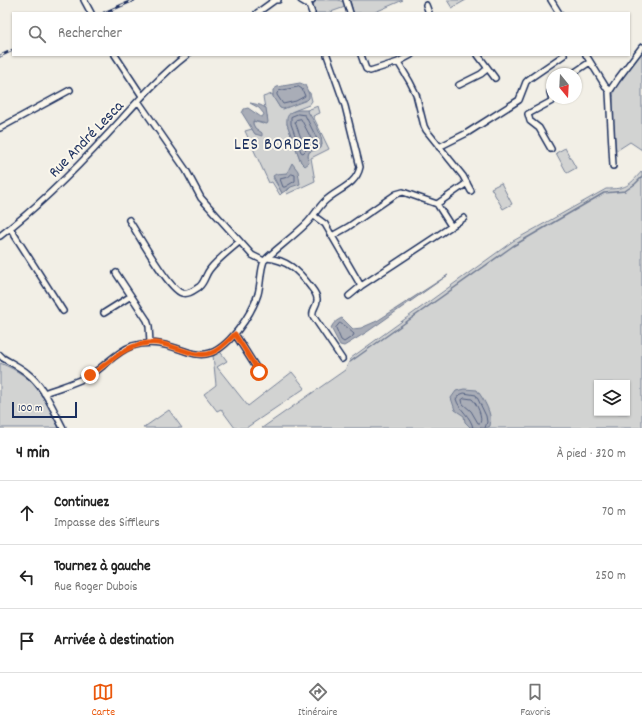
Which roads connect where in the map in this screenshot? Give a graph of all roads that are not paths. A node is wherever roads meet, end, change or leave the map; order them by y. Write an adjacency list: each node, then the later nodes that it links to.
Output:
1 (84, 0): 8 (street)
2 (276, 0): 9 (street)
3 (301, 0): 6 (street)
4 (346, 0): 11 (street)
5 (551, 0): 13 (street)
6 (310, 1): 10 (street)
7 (426, 5): 12 (street)
8 (90, 12)
9 (258, 12)
10 (312, 12)
11 (350, 12)
12 (429, 12)
13 (558, 12)
14 (642, 47): 30 (street)
15 (116, 56): 31 (street)
16 (186, 56): 31 (street, Rue André Lesca)
17 (327, 56): 40 (street)
18 (361, 56): 23 (street)
19 (409, 56): 23 (street)
20 (479, 56): 26 (street)
21 (563, 56): 34 (street)
22 (587, 56): 24 (street)
23 (398, 62): 34 (street)
24 (590, 62): 25 (street); 30 (street)
25 (581, 68)
26 (487, 69): 27 (street); 28 (street)
27 (495, 78)
28 (459, 85)
29 (70, 90): 33 (street)
30 (609, 92): 36 (street)
31 (140, 99): 44 (street, Rue André Lesca); 47 (street)
32 (546, 104): 35 (street)
33 (0, 128)
34 (439, 147): 37 (street)
35 (551, 149)
36 (613, 166)
37 (467, 183): 38 (street); 39 (street)
38 (471, 191)
39 (436, 204): 43 (street); 46 (street)
40 (314, 216): 46 (street); 48 (street)
41 (464, 218): 43 (street)
42 (129, 220): 47 (street)
43 (451, 226): 50 (street)
44 (10, 228): 45 (street, Rue André Lesca); 53 (street)
45 (0, 236)
46 (332, 236): 50 (street)
47 (239, 242): 48 (street)
48 (266, 260): 55 (street); 58 (street)
49 (116, 273): 51 (street)
50 (361, 286): 52 (street)
51 (131, 296): 54 (street); 56 (street)
52 (349, 296)
53 (63, 311)
54 (104, 313)
55 (235, 334): 56 (street); 59 (street)
56 (150, 343): 60 (street)
57 (0, 355): 60 (street)
58 (342, 359)
59 (259, 372)
60 (44, 393): 61 (street)
61 (63, 428)

